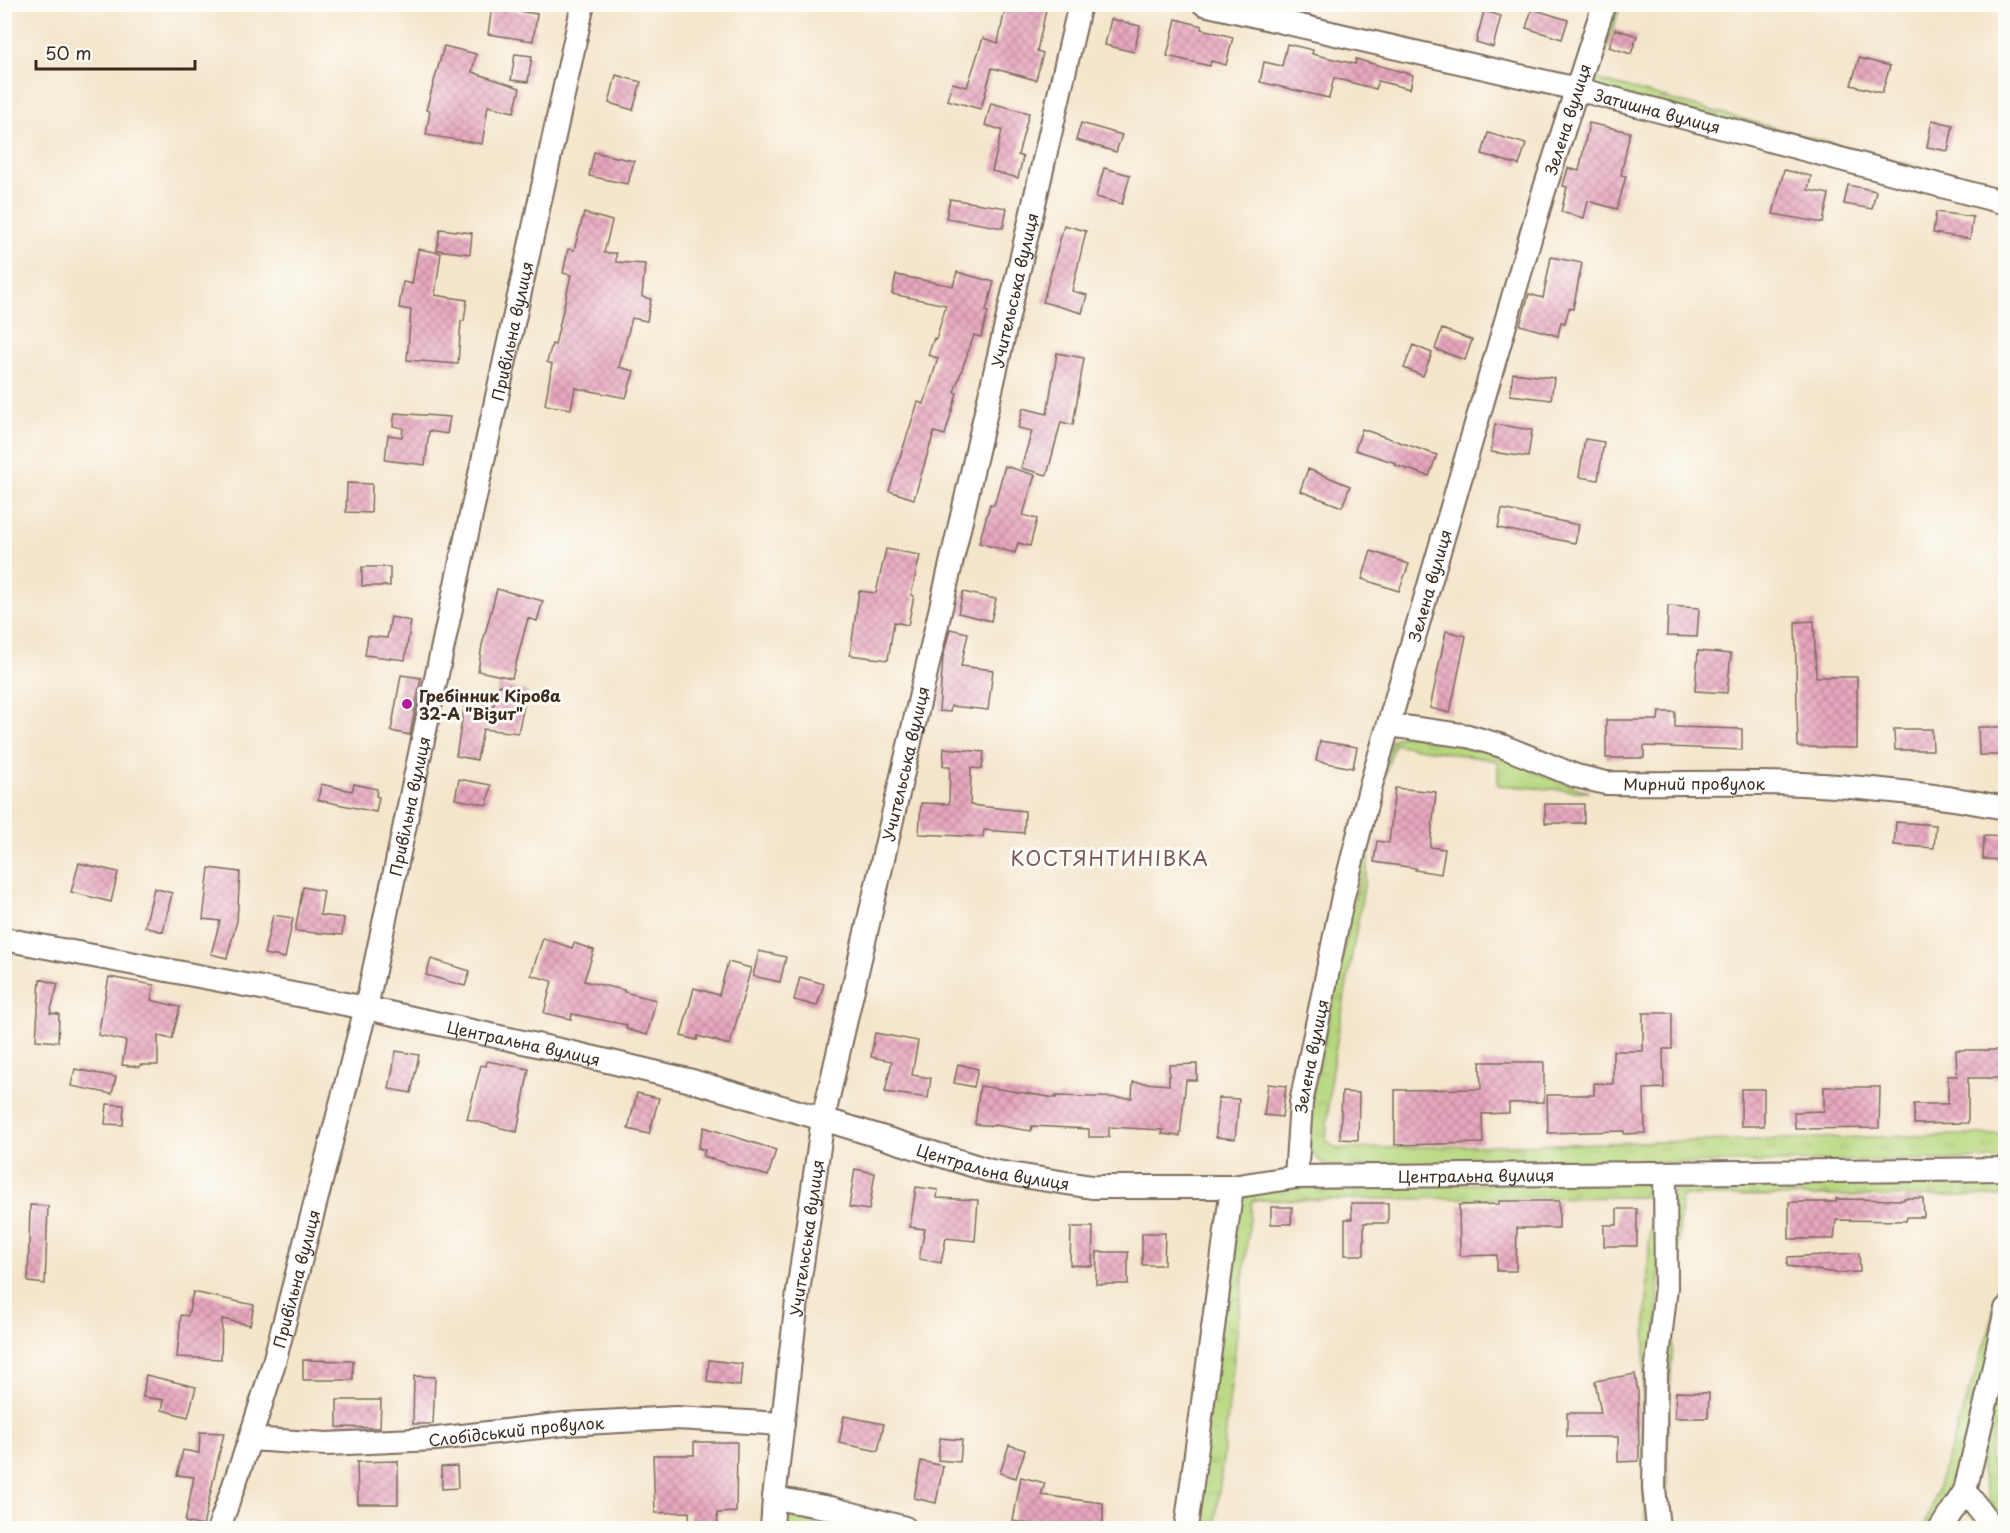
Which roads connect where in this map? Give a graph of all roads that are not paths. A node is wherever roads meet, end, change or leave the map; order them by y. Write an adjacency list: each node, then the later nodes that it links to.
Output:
1 (583, 4): 10 (street, Привільна вулиця)
2 (1080, 4): 11 (street, Учительська вулиця)
3 (1204, 4): 5 (street, Затишна вулиця)
4 (1604, 4): 5 (street, Зелена вулиця)
5 (1577, 89): 6 (street, Затишна вулиця); 7 (street, Зелена вулиця)
6 (2006, 203)
7 (1389, 725): 8 (street, Мирний провулок); 14 (street, Зелена вулиця)
8 (2006, 808)
9 (4, 939): 10 (street, Центральна вулиця)
10 (366, 1008): 11 (street, Центральна вулиця); 18 (street, Привільна вулиця)
11 (823, 1119): 15 (street, Центральна вулиця); 17 (street, Учительська вулиця)
12 (2006, 1169): 13 (street, Центральна вулиця)
13 (1665, 1173): 14 (street, Центральна вулиця); 25 (street)
14 (1296, 1177): 15 (street, Центральна вулиця)
15 (1232, 1187): 24 (street)
16 (2006, 1309): 19 (street)
17 (783, 1424): 18 (street, Слобідський провулок); 20 (street, Учительська вулиця)
18 (250, 1439): 21 (street, Привільна вулиця)
19 (1965, 1491): 26 (street); 27 (street)
20 (774, 1498): 22 (street, Учительська вулиця); 23 (street)
21 (219, 1528)
22 (772, 1528)
23 (905, 1528)
24 (1186, 1528)
25 (1658, 1528)
26 (1941, 1528)
27 (1993, 1528)

